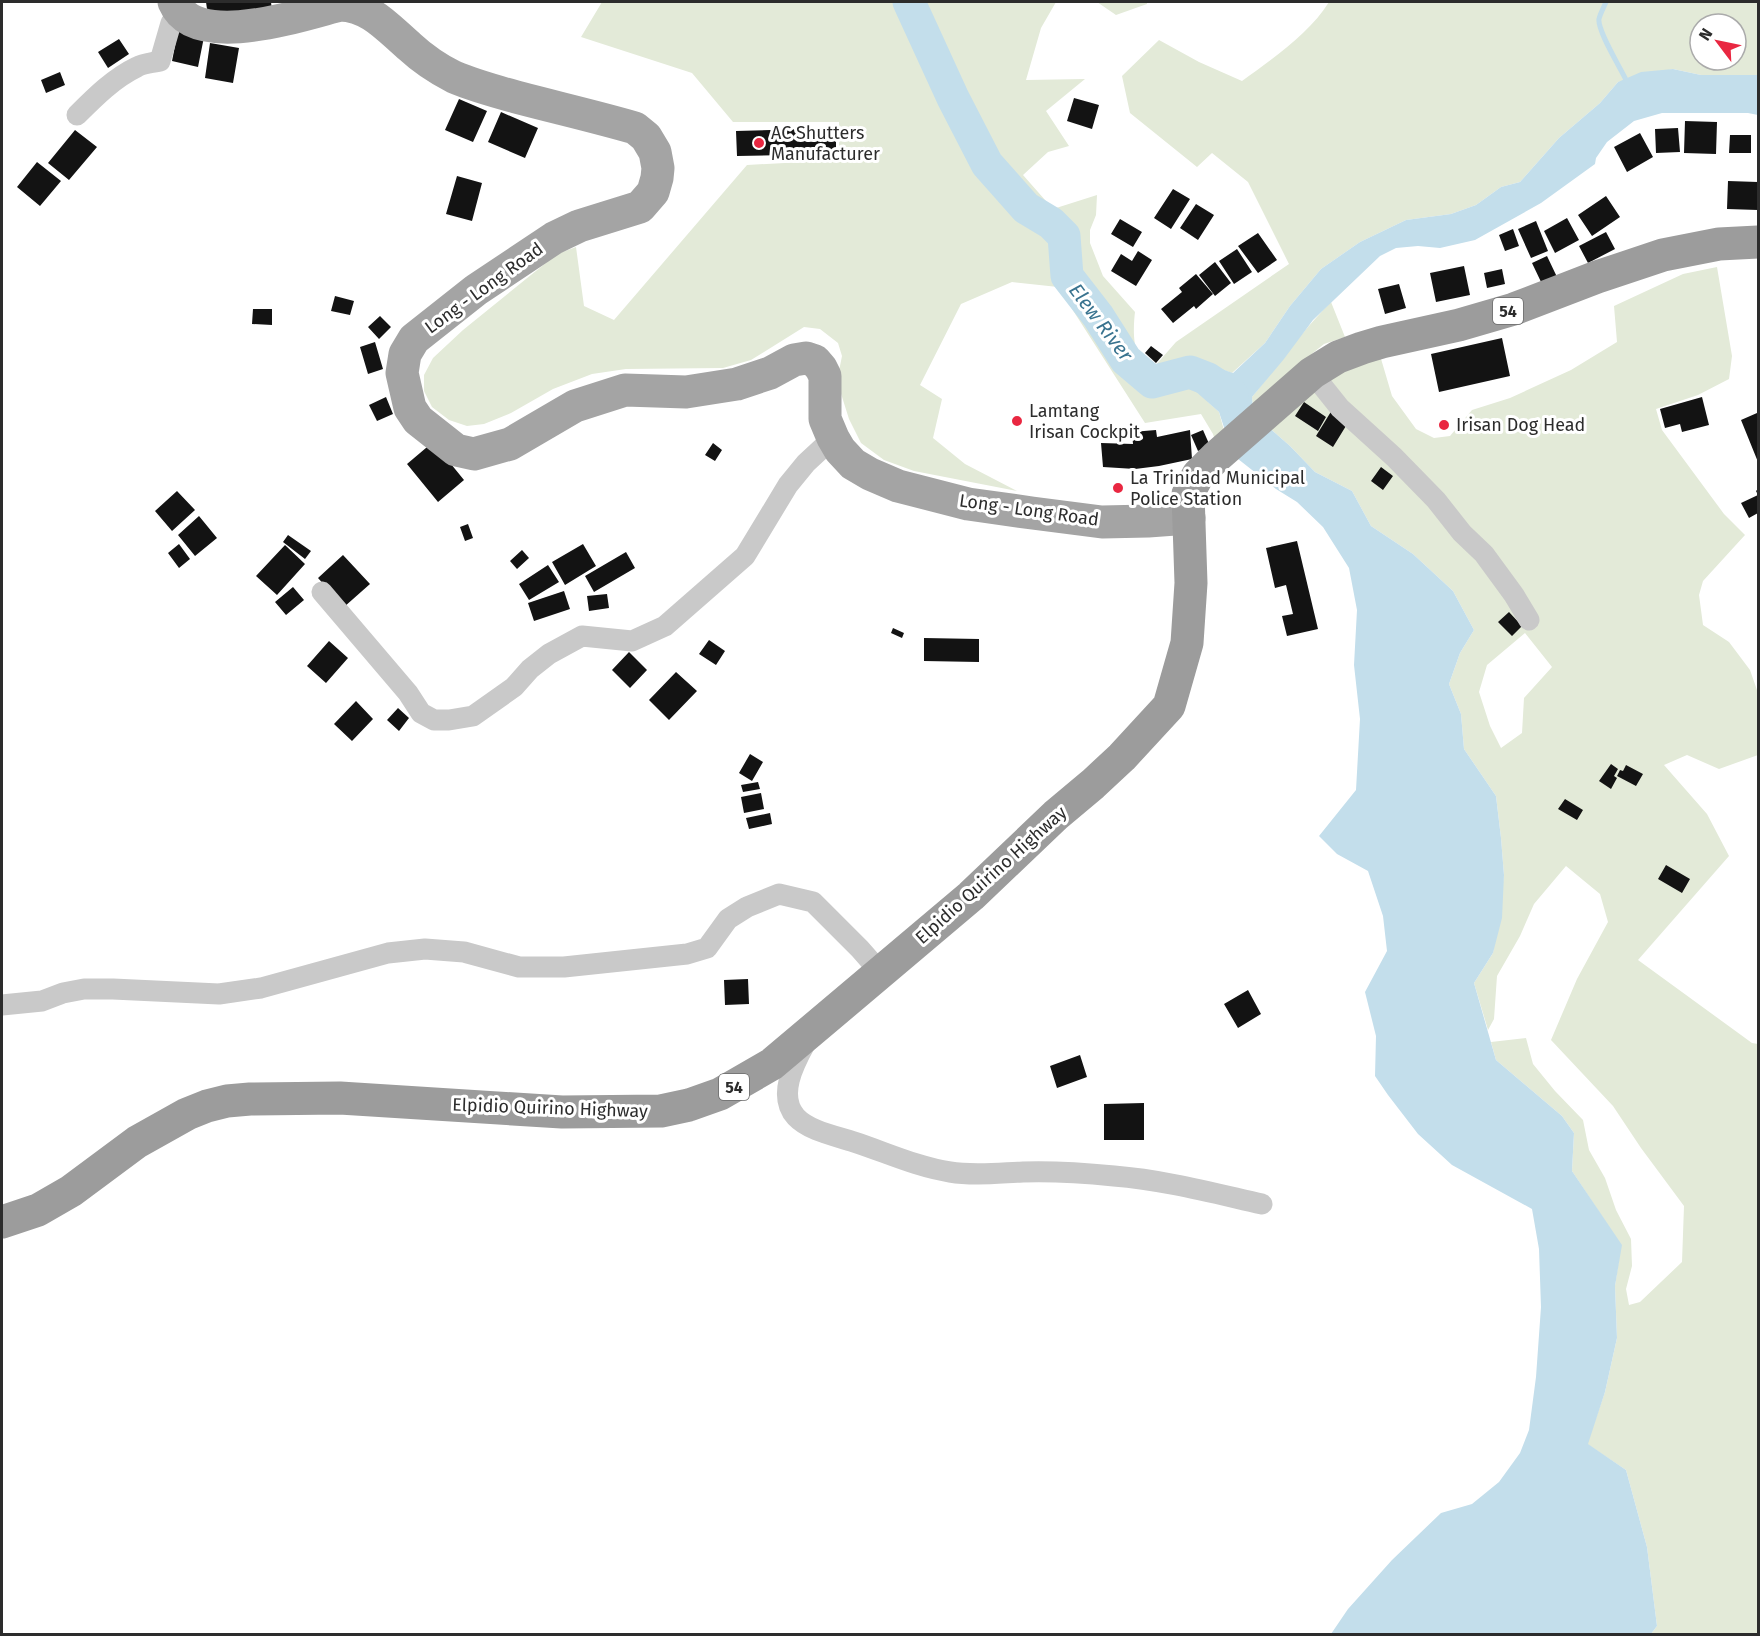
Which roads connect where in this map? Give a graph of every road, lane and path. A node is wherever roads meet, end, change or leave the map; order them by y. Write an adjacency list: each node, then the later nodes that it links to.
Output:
1 (179, 8): 2 (street); 5 (main road, Long - Long Road)
2 (78, 115)
3 (1758, 242): 4 (highway, Elpidio Quirino Highway / 54)
4 (1312, 373): 6 (highway, Elpidio Quirino Highway / 54); 8 (street)
5 (833, 438): 6 (main road, Long - Long Road); 7 (street)
6 (1189, 518): 9 (highway, Elpidio Quirino Highway / 54)
7 (322, 592)
8 (1529, 620)
9 (881, 973): 10 (street); 11 (highway, Elpidio Quirino Highway / 54)
10 (2, 1005)
11 (813, 1028): 12 (street); 13 (highway, Elpidio Quirino Highway / 54)
12 (1262, 1204)
13 (2, 1222)

